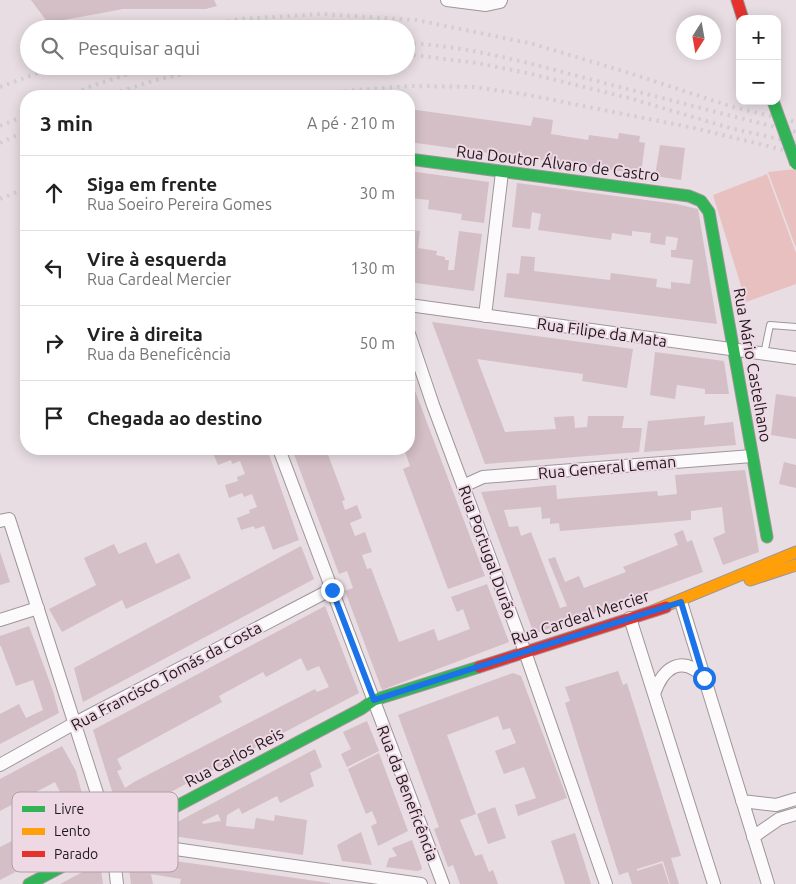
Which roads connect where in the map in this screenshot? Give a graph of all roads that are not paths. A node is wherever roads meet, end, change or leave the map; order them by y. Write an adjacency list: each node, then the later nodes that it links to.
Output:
1 (446, 0): 2 (street)
2 (501, 0)
3 (737, 0): 4 (street)
4 (742, 15)
5 (774, 105): 7 (street, bridge)
6 (415, 160): 8 (street, Rua Doutor Álvaro de Castro)
7 (796, 164)
8 (502, 172): 9 (street, Rua Doutor Álvaro de Castro); 11 (street)
9 (702, 201): 13 (street, Rua Mário Castelhano)
10 (415, 306): 11 (street, Rua Filipe da Mata)
11 (485, 316): 13 (street, Rua Filipe da Mata)
12 (796, 327): 15 (lane)
13 (734, 350): 15 (street, Rua Filipe da Mata); 18 (street, Rua Mário Castelhano)
14 (415, 352): 19 (street, Rua Portugal Durão)
15 (764, 354): 16 (street, Rua Filipe da Mata)
16 (796, 358)
17 (281, 455): 24 (street, Rua da Beneficência)
18 (752, 456): 19 (street, Rua General Leman); 21 (street, Rua Mário Castelhano)
19 (463, 486): 30 (street, Rua Portugal Durão)
20 (0, 521): 26 (street)
21 (767, 537)
22 (795, 552): 27 (street)
23 (796, 565): 25 (street, Rua Cardeal Mercier)
24 (332, 590): 33 (street, Rua da Beneficência); 34 (street, Rua Francisco Tomás da Costa)
25 (681, 602): 27 (street, Rua Cardeal Mercier); 31 (street)
26 (38, 608): 29 (street); 34 (street)
27 (653, 611): 28 (street, Rua Cardeal Mercier)
28 (630, 618): 30 (street, Rua Cardeal Mercier); 32 (street)
29 (0, 620)
30 (525, 652): 33 (street, Rua Cardeal Mercier); 47 (street, Rua Portugal Durão)
31 (704, 678): 32 (street); 38 (street)
32 (654, 694): 48 (street)
33 (374, 700): 39 (street, Rua Carlos Reis); 46 (street, Rua da Beneficência)
34 (75, 723): 35 (street, Rua Francisco Tomás da Costa); 36 (street)
35 (0, 764)
36 (97, 792)
37 (796, 799): 38 (street)
38 (742, 801): 41 (street)
39 (178, 805)
40 (796, 814): 41 (street)
41 (753, 837): 49 (street)
42 (178, 849): 45 (street)
43 (52, 872): 44 (street, Rua Carlos Reis)
44 (29, 884)
45 (421, 884)
46 (442, 884)
47 (606, 884)
48 (714, 884)
49 (768, 884)

